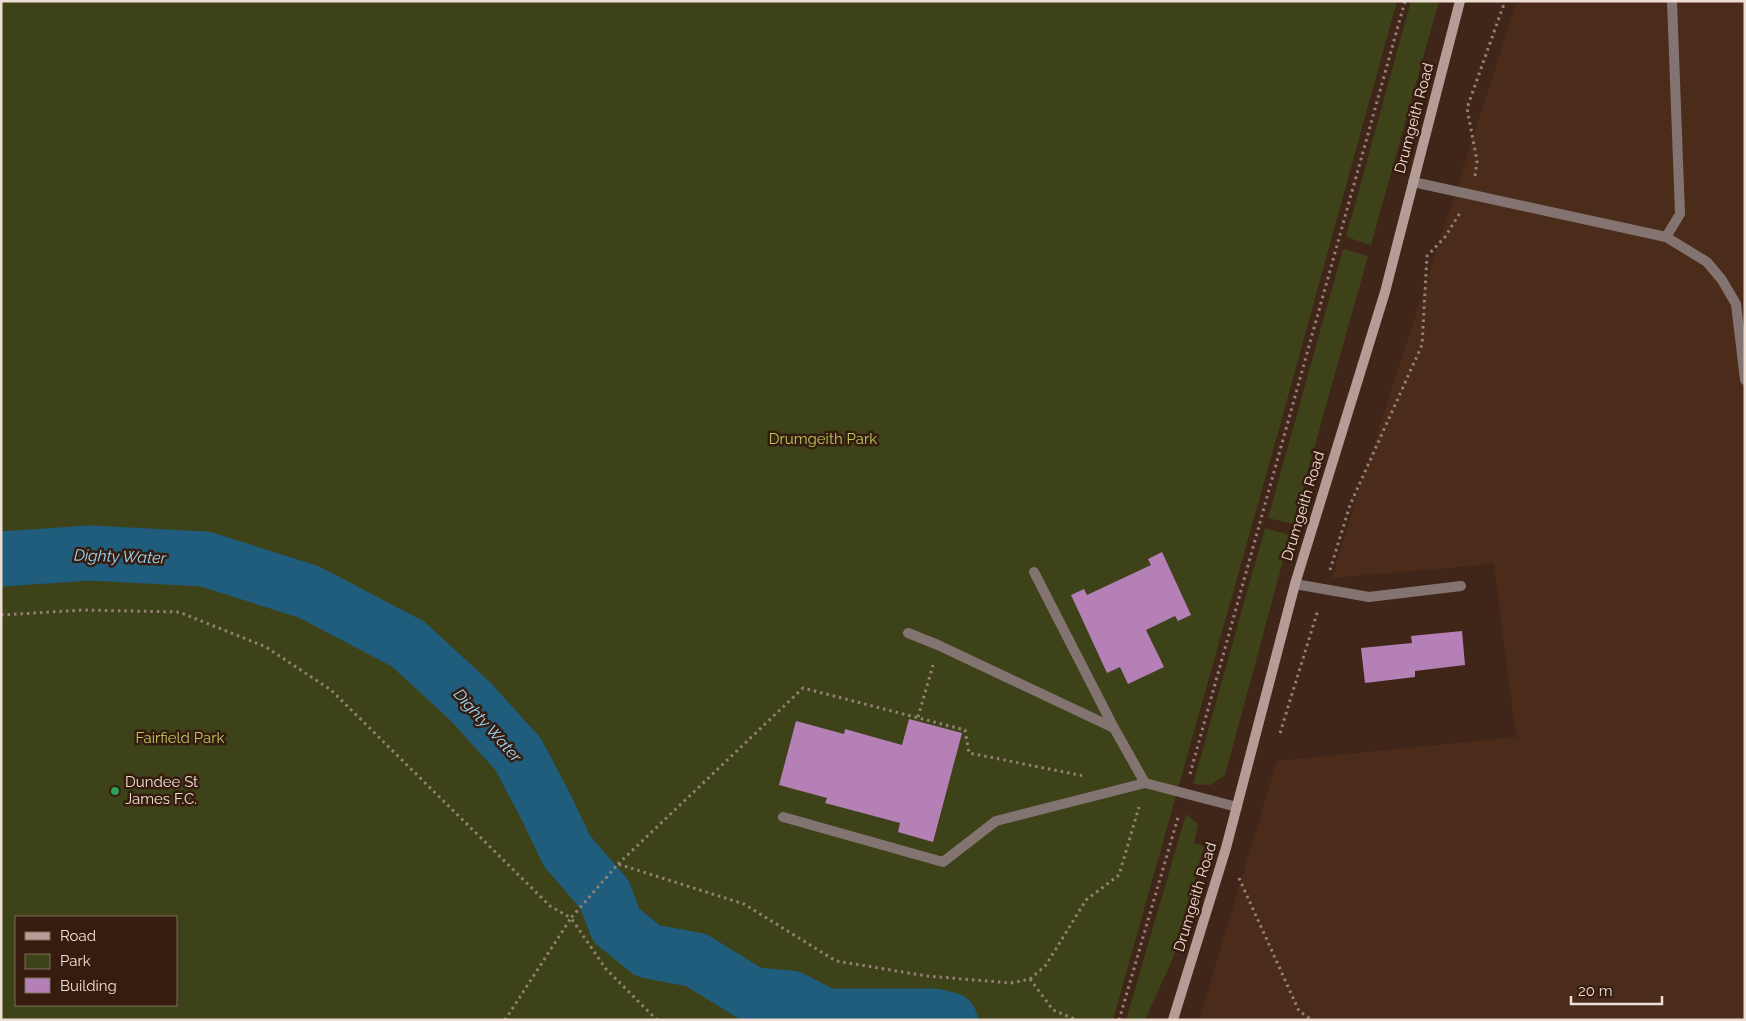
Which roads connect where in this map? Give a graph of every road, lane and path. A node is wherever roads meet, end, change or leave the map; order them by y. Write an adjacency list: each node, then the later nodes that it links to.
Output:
1 (1405, 1): 22 (path)
2 (1460, 1): 5 (main road, Drumgeith Road)
3 (1504, 1): 6 (path)
4 (1672, 1): 7 (lane)
5 (1413, 182): 6 (lane); 11 (main road, Drumgeith Road)
6 (1471, 196): 7 (lane); 13 (path)
7 (1666, 237): 8 (lane)
8 (1740, 304): 9 (lane)
9 (1745, 380)
10 (1034, 572): 18 (lane)
11 (1295, 584): 13 (lane); 23 (main road, Drumgeith Road)
12 (1461, 586): 13 (lane)
13 (1324, 589): 19 (path)
14 (1, 615): 27 (path)
15 (908, 633): 16 (lane)
16 (938, 645): 17 (path); 18 (lane)
17 (918, 717): 20 (path); 26 (path)
18 (1114, 728): 21 (lane)
19 (1278, 740)
20 (1091, 777)
21 (1146, 783): 22 (lane); 24 (lane); 28 (path)
22 (1185, 793): 23 (lane); 32 (path)
23 (1237, 807): 25 (main road, Drumgeith Road)
24 (783, 817)
25 (1226, 848): 33 (main road, Drumgeith Road); 34 (path)
26 (618, 864): 27 (path); 28 (path)
27 (571, 918): 29 (path); 30 (path)
28 (1030, 979): 31 (path)
29 (505, 1020)
30 (657, 1020)
31 (1077, 1020)
32 (1119, 1020)
33 (1173, 1020)
34 (1312, 1020)

